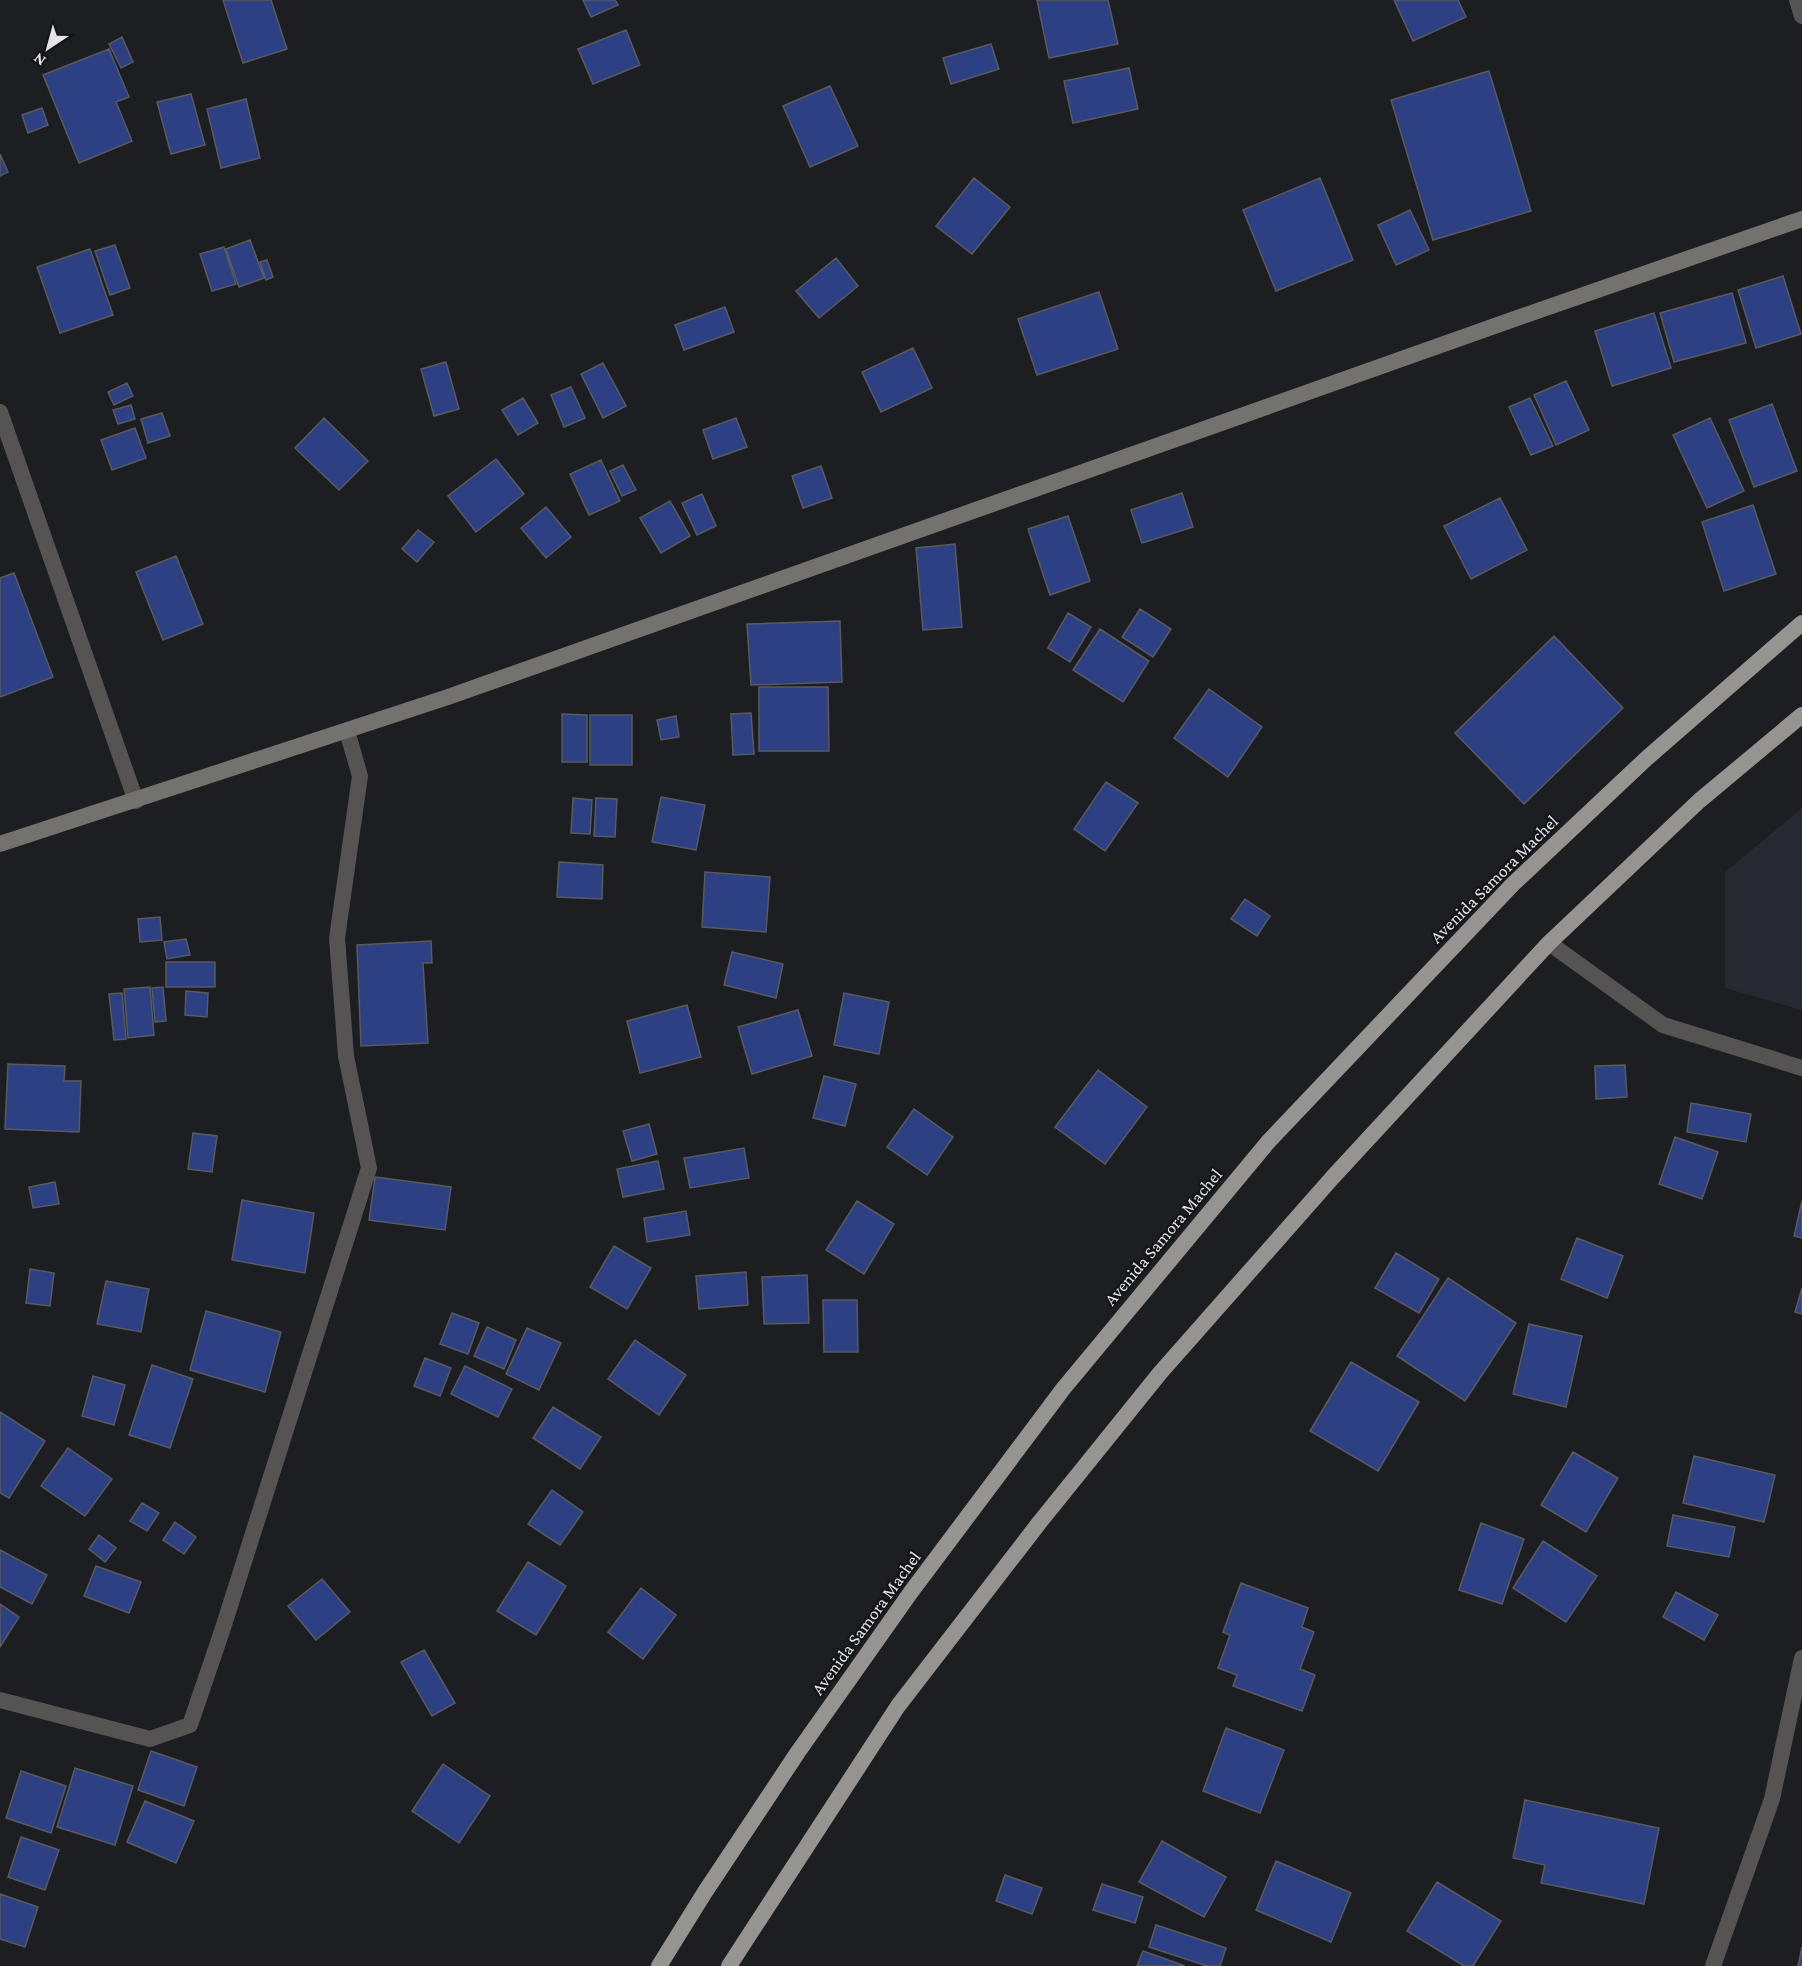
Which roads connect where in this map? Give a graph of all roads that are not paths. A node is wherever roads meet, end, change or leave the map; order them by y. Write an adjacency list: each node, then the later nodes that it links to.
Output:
1 (1797, 0): 2 (street)
2 (1802, 16)
3 (1802, 219): 7 (main road)
4 (0, 412): 8 (street)
5 (1802, 623): 14 (highway, Avenida Samora Machel)
6 (1802, 715): 10 (highway)
7 (346, 731): 8 (main road); 13 (street)
8 (136, 801): 9 (main road)
9 (0, 844)
10 (1549, 943): 11 (street); 15 (highway)
11 (1802, 1068)
12 (1802, 1658): 16 (street)
13 (0, 1700)
14 (659, 1966)
15 (729, 1966)
16 (1713, 1966)

